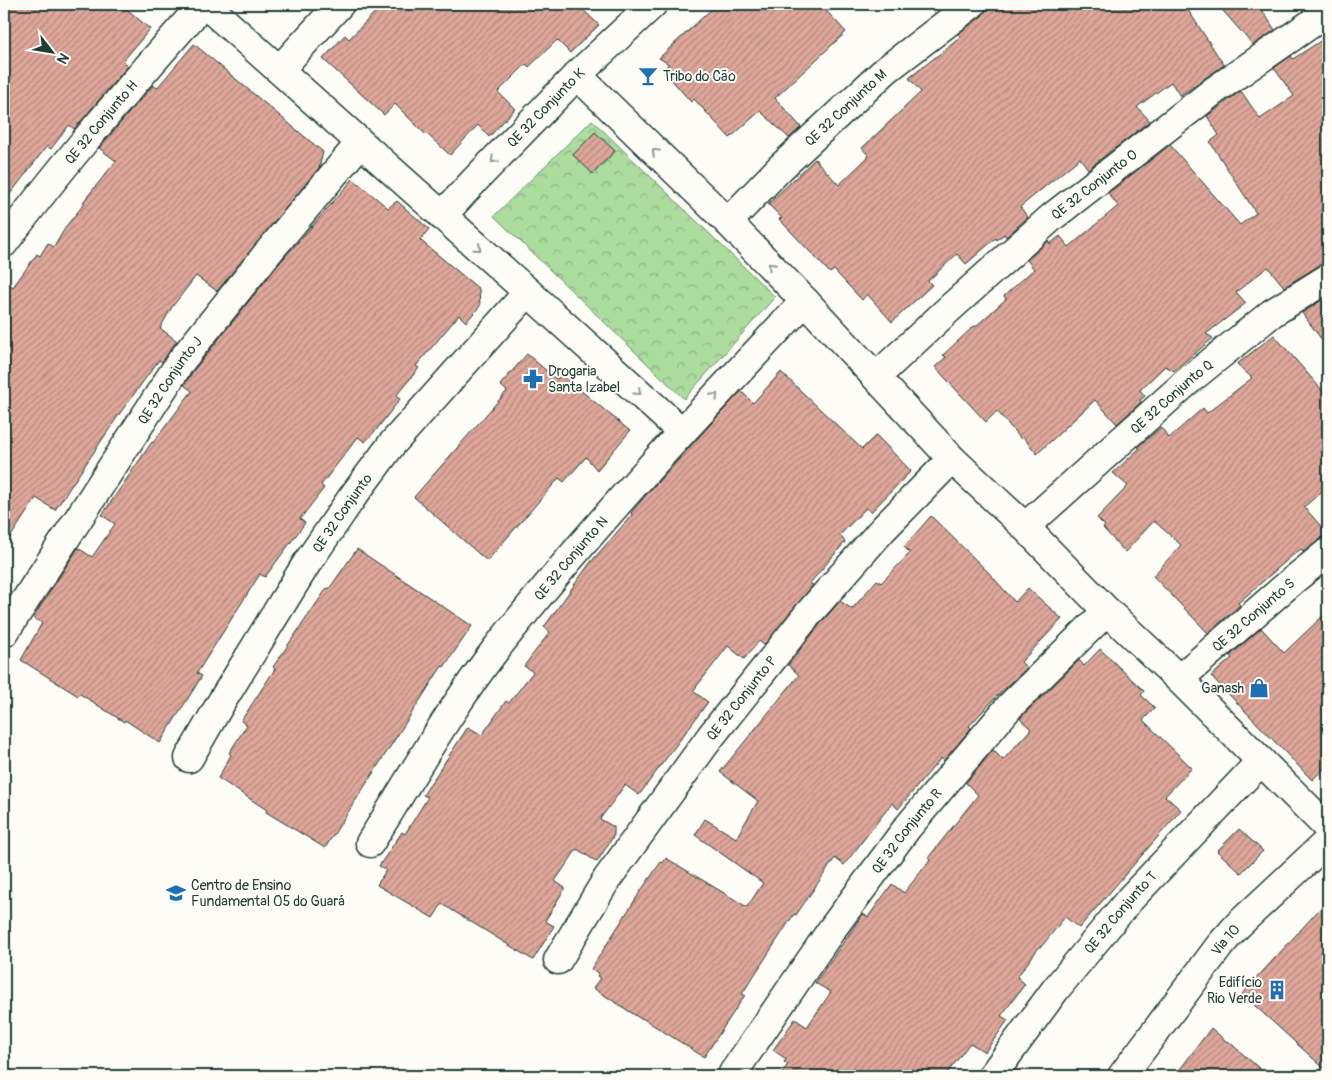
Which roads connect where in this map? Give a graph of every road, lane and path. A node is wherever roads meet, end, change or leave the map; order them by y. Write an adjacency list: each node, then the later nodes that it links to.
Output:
1 (204, 4): 6 (street); 11 (street, QE 32 Conjunto H)
2 (340, 4): 6 (street)
3 (653, 4): 7 (street, QE 32 Conjunto K)
4 (972, 4): 10 (street, QE 32 Conjunto M)
5 (1328, 12): 15 (street, QE 32 Conjunto O)
6 (280, 69): 8 (street)
7 (577, 75): 9 (street, QE 32 Conjunto K, one-way to 9); 10 (street, one-way to 7)
8 (360, 143): 9 (street); 21 (street, QE 32 Conjunto J)
9 (442, 216): 13 (street, one-way to 13)
10 (728, 222): 14 (street, one-way to 10)
11 (4, 243)
12 (1328, 278): 18 (street, QE 32 Conjunto Q)
13 (528, 292): 16 (street, one-way to 16); 23 (street, QE 32 Conjunto)
14 (805, 301): 15 (street); 16 (street, QE 32 Conjunto N, one-way to 14)
15 (876, 377): 17 (street)
16 (681, 432): 27 (street, QE 32 Conjunto N)
17 (952, 459): 18 (street); 28 (street, QE 32 Conjunto P)
18 (1025, 527): 20 (street)
19 (1328, 552): 22 (street, QE 32 Conjunto S)
20 (1106, 611): 22 (street); 29 (street, QE 32 Conjunto R)
21 (4, 633)
22 (1180, 679): 24 (street)
23 (189, 758)
24 (1261, 761): 25 (street); 30 (street, QE 32 Conjunto T)
25 (1328, 828)
26 (1328, 842): 31 (street, Via 10)
27 (370, 843)
28 (558, 960)
29 (733, 1073)
30 (992, 1076)
31 (1122, 1076)

